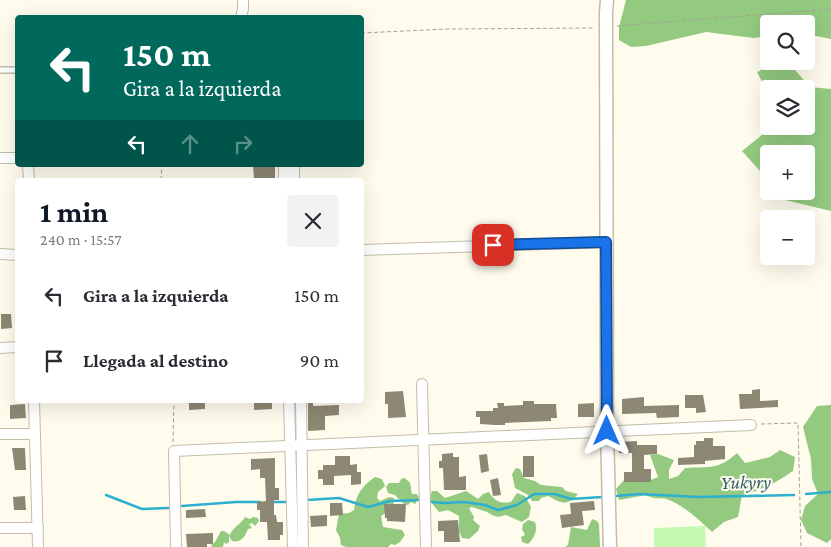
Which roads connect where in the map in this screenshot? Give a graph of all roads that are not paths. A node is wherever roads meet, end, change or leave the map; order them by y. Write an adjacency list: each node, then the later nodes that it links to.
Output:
1 (243, 0): 3 (street)
2 (607, 0): 8 (street)
3 (242, 15)
4 (0, 70): 5 (lane)
5 (15, 70)
6 (0, 158): 7 (street)
7 (15, 158)
8 (606, 242): 9 (street); 19 (street)
9 (364, 250)
10 (0, 254): 11 (street)
11 (15, 255)
12 (15, 347): 13 (street)
13 (0, 348)
14 (422, 384): 22 (street)
15 (34, 403): 21 (street)
16 (289, 403): 23 (street)
17 (301, 403): 24 (street)
18 (751, 425): 19 (street)
19 (607, 431): 22 (street); 32 (street)
20 (0, 434): 21 (street)
21 (35, 434): 26 (street)
22 (424, 439): 24 (street); 31 (street)
23 (290, 445): 24 (street); 28 (street); 29 (street)
24 (302, 445): 30 (street)
25 (0, 528): 26 (street)
26 (38, 528): 27 (street)
27 (38, 547)
28 (176, 547)
29 (293, 547)
30 (303, 547)
31 (426, 547)
32 (610, 547)

